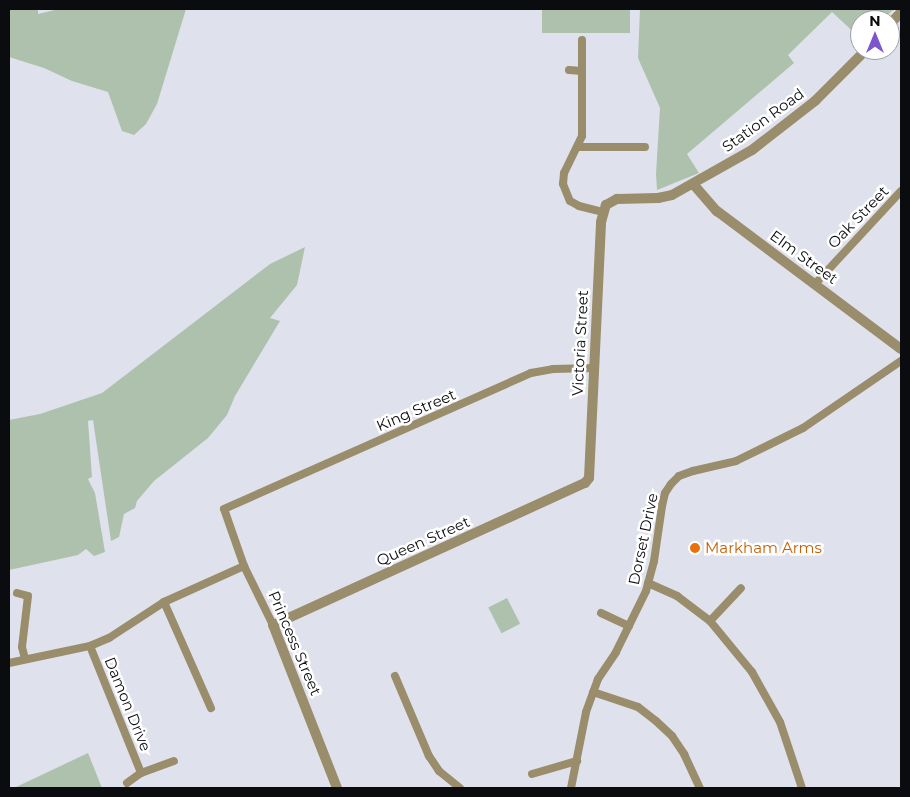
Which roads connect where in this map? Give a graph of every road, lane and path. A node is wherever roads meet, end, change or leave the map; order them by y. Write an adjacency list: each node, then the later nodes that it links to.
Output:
1 (582, 40): 4 (street)
2 (856, 60): 7 (street, Station Road)
3 (569, 70): 4 (street)
4 (582, 71): 5 (street)
5 (578, 147): 6 (street); 9 (street)
6 (645, 147)
7 (694, 185): 9 (street, Station Road); 10 (street, Elm Street)
8 (901, 191): 10 (street, Oak Street)
9 (605, 208): 13 (street, Victoria Street)
10 (815, 284): 11 (street, Elm Street)
11 (901, 349)
12 (901, 361): 17 (street, Dorset Drive)
13 (594, 368): 14 (street, Victoria Street); 15 (street, King Street)
14 (585, 483): 23 (street, Queen Street)
15 (224, 509): 16 (street, Princess Street)
16 (244, 566): 20 (street); 23 (street, Princess Street)
17 (648, 583): 22 (street); 24 (street, Dorset Drive)
18 (741, 588): 22 (street)
19 (17, 593): 26 (street)
20 (164, 602): 25 (street); 30 (street)
21 (601, 613): 24 (street)
22 (710, 621): 40 (street)
23 (273, 625): 36 (street, Princess Street)
24 (630, 626): 29 (street, Dorset Drive)
25 (90, 646): 26 (street); 33 (street, Damon Drive)
26 (25, 659): 27 (street)
27 (9, 663)
28 (395, 676): 37 (street)
29 (593, 692): 32 (street, Dorset Drive); 39 (street)
30 (211, 708)
31 (174, 761): 33 (street, Damon Drive)
32 (577, 761): 34 (street); 38 (street, Dorset Drive)
33 (141, 773): 35 (street, Damon Drive)
34 (532, 774)
35 (127, 783)
36 (338, 788)
37 (460, 788)
38 (572, 788)
39 (700, 788)
40 (802, 788)

